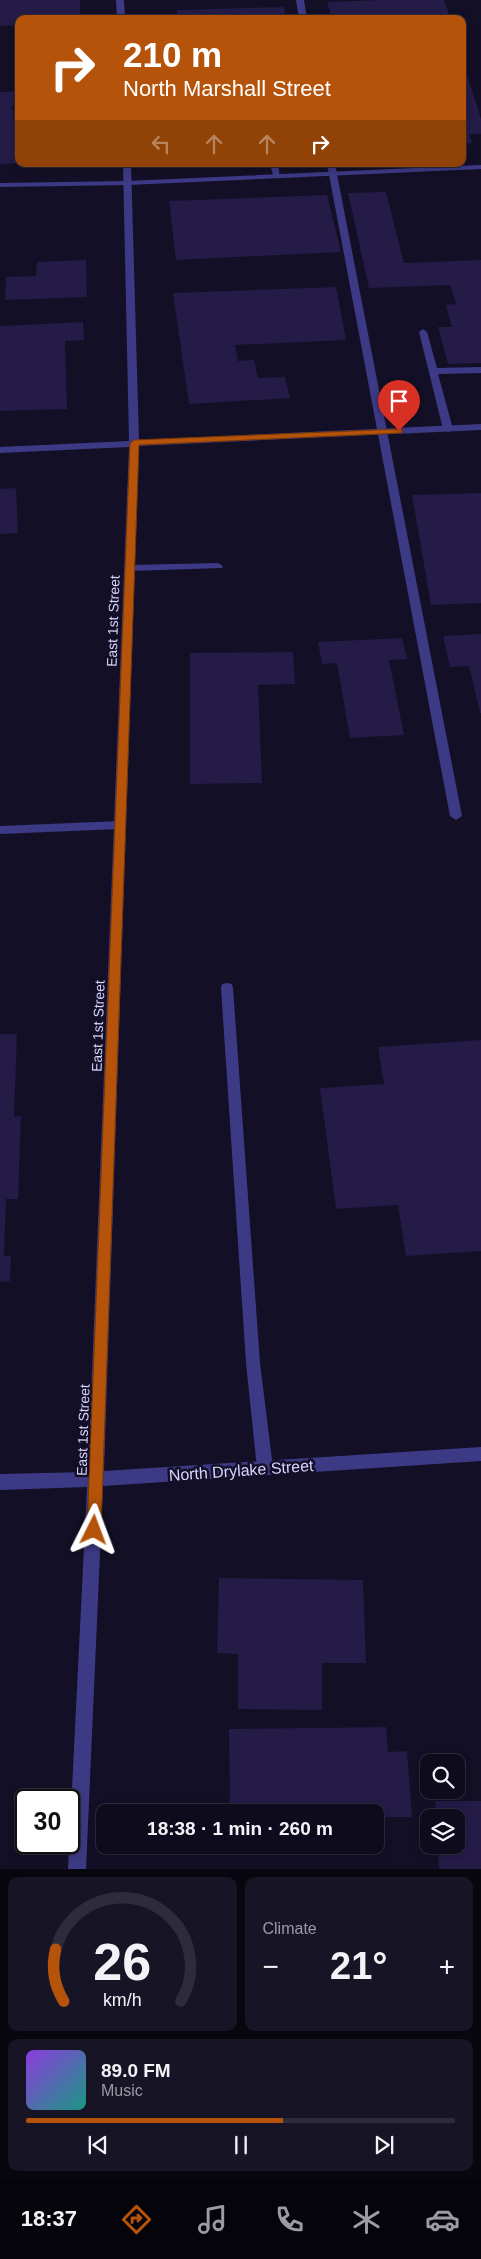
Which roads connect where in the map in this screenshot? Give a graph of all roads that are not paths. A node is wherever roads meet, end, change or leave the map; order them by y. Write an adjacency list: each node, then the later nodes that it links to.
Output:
1 (120, 0): 3 (street)
2 (300, 0): 4 (street)
3 (120, 15)
4 (302, 15)
5 (127, 167): 10 (street, East 1st Street)
6 (275, 167): 9 (street)
7 (481, 167): 8 (street)
8 (332, 169): 9 (street); 17 (street)
9 (277, 176): 10 (street)
10 (128, 183): 11 (street); 18 (street, East 1st Street)
11 (0, 185)
12 (423, 332): 14 (street)
13 (481, 370): 14 (street)
14 (434, 371): 16 (street)
15 (481, 427): 16 (street)
16 (448, 429): 17 (street)
17 (383, 432): 18 (street); 22 (street)
18 (134, 443): 19 (street); 21 (street, East 1st Street)
19 (0, 450)
20 (218, 566): 21 (street)
21 (130, 568): 23 (street, East 1st Street)
22 (456, 816)
23 (120, 825): 24 (street); 28 (street, East 1st Street)
24 (0, 830)
25 (226, 988): 27 (street)
26 (481, 1454): 27 (street, North Drylake Street)
27 (265, 1468): 28 (street, North Drylake Street)
28 (96, 1478): 29 (street, North Drylake Street); 30 (street, East 1st Street)
29 (0, 1482)
30 (78, 1869)

